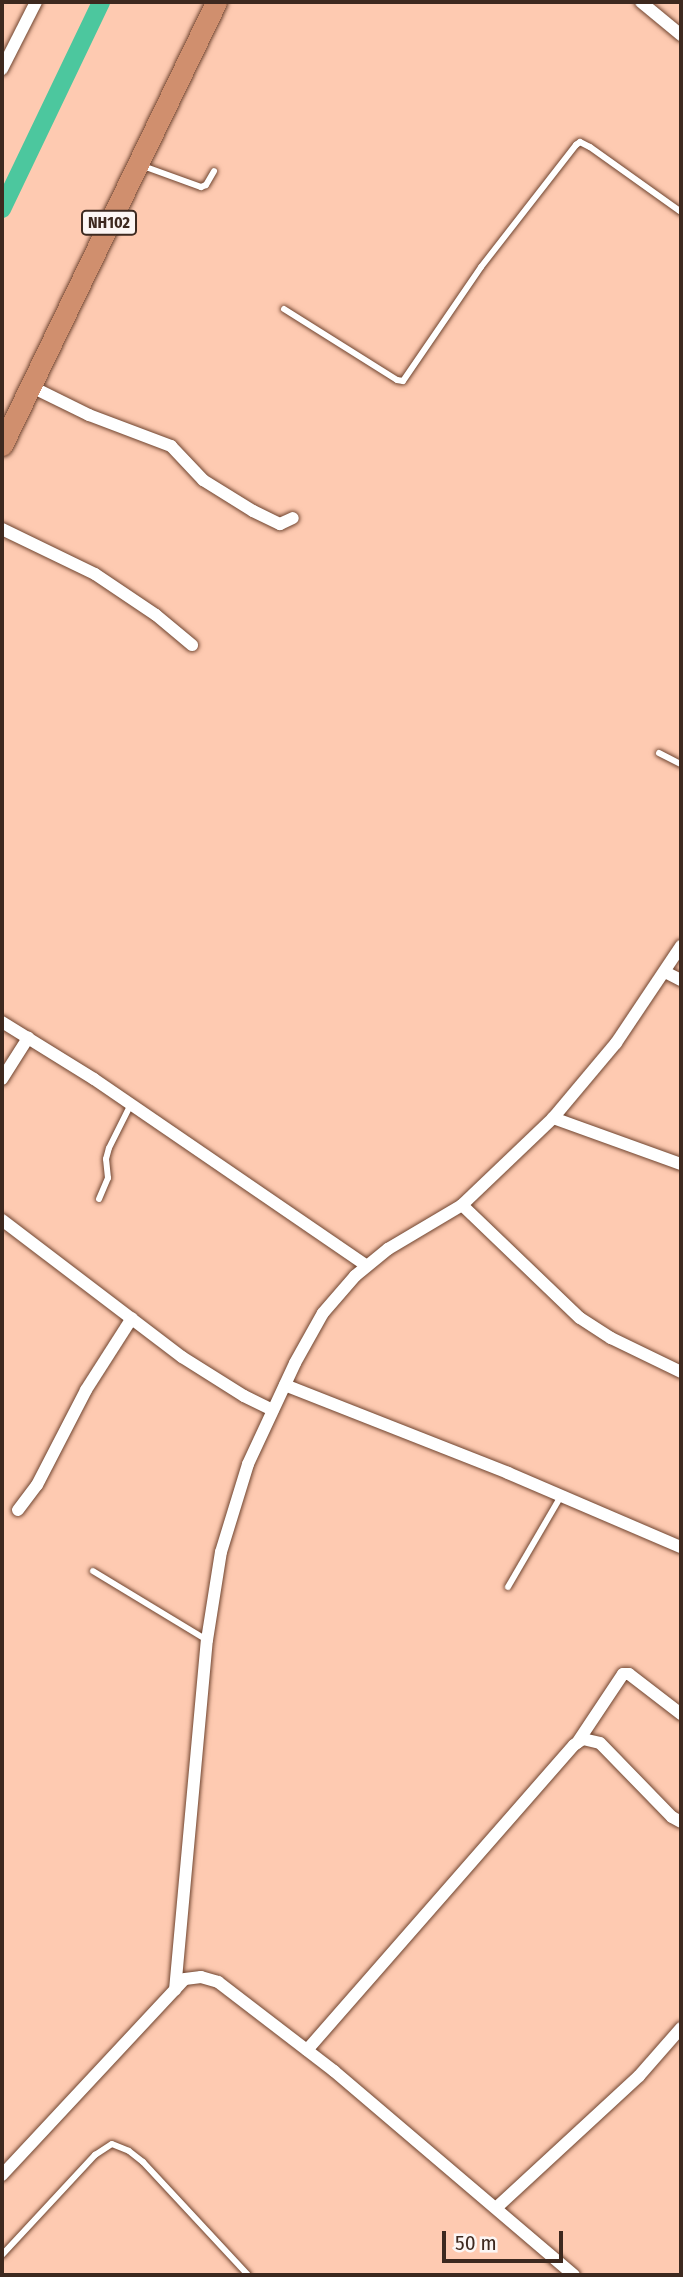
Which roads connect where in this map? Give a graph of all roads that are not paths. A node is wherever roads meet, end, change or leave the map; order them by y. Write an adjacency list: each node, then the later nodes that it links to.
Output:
1 (36, 2): 5 (street)
2 (216, 2): 6 (highway, NH102)
3 (641, 2): 4 (street)
4 (681, 35)
5 (2, 69)
6 (138, 164): 7 (lane); 10 (highway, NH102)
7 (214, 171)
8 (681, 212): 9 (lane)
9 (284, 309)
10 (30, 386): 11 (highway, NH102); 12 (street)
11 (2, 445)
12 (293, 518)
13 (2, 529): 14 (street)
14 (192, 645)
15 (659, 753): 16 (lane)
16 (681, 764)
17 (681, 947): 18 (street)
18 (665, 972): 19 (street); 24 (street)
19 (681, 980)
20 (2, 1022): 21 (street)
21 (28, 1038): 22 (street); 23 (street)
22 (2, 1079)
23 (131, 1104): 26 (lane); 29 (street)
24 (553, 1118): 25 (street); 27 (street)
25 (681, 1164)
26 (99, 1199)
27 (462, 1205): 29 (street); 31 (street)
28 (2, 1220): 30 (street)
29 (366, 1265): 32 (street)
30 (132, 1318): 33 (street); 35 (street)
31 (681, 1373)
32 (285, 1385): 33 (street); 34 (street)
33 (273, 1410): 39 (street)
34 (561, 1496): 36 (street); 38 (lane)
35 (18, 1510)
36 (681, 1547)
37 (93, 1571): 39 (lane)
38 (508, 1587)
39 (207, 1640): 43 (street)
40 (681, 1714): 41 (street)
41 (577, 1743): 42 (street); 45 (street)
42 (681, 1822)
43 (175, 1990): 45 (street); 46 (street)
44 (681, 2028): 47 (street)
45 (307, 2050): 47 (street)
46 (2, 2175)
47 (496, 2208): 50 (street)
48 (2, 2255): 49 (lane)
49 (248, 2275)
50 (574, 2275)

